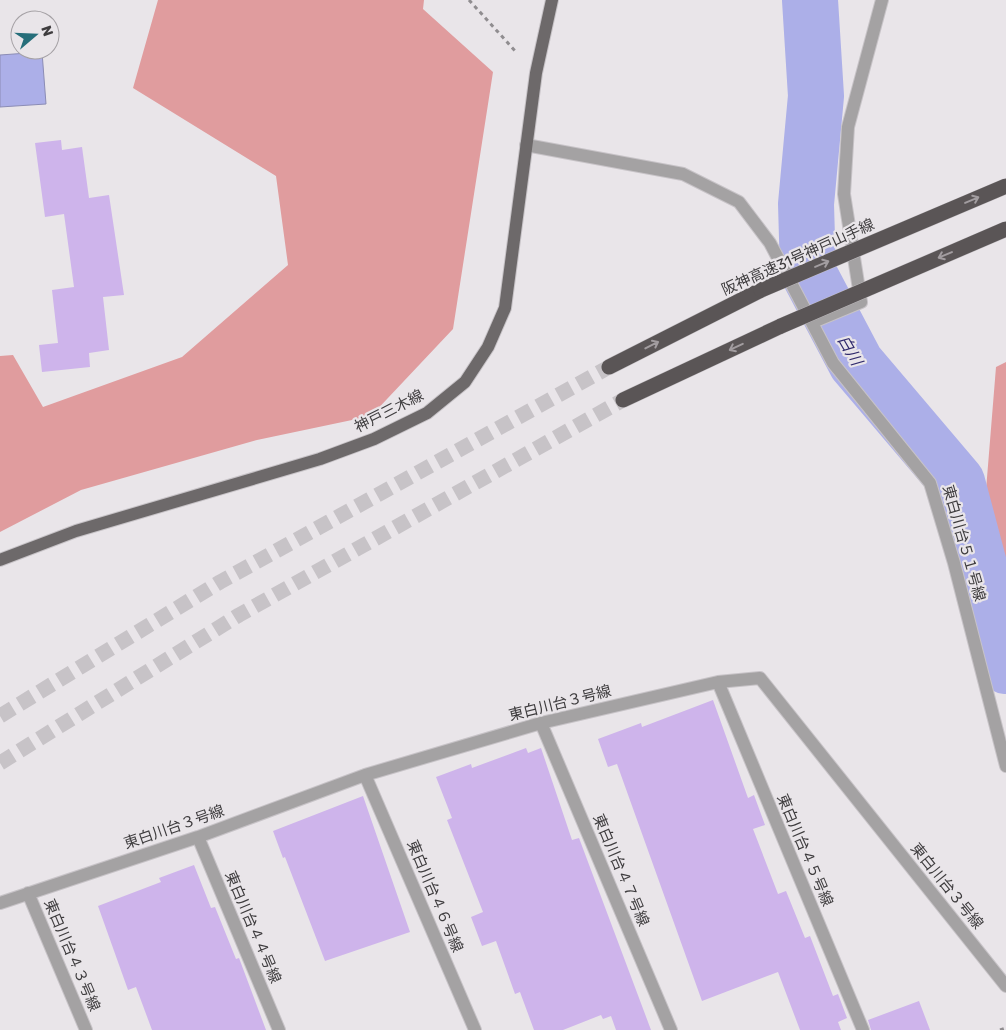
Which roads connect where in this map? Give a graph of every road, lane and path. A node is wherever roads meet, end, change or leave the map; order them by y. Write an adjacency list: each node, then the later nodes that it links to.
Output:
1 (469, 0): 4 (path)
2 (552, 0): 4 (main road, 神戸三木線)
3 (882, 0): 8 (street)
4 (536, 73): 5 (main road, 神戸三木線)
5 (526, 145): 8 (street, 東白川台５１号線); 11 (main road, 神戸三木線)
6 (1006, 186): 9 (highway, 阪神高速31号神戸山手線, one-way to 6, bridge)
7 (1006, 228): 10 (highway, one-way to 10, bridge)
8 (813, 322): 14 (street, 東白川台５１号線)
9 (609, 367)
10 (622, 400)
11 (0, 560)
12 (718, 682): 13 (street, 東白川台３号線); 19 (street, 東白川台３号線); 25 (street, 東白川台４５号線)
13 (541, 724): 15 (street, 東白川台３号線); 24 (street, 東白川台４７号線)
14 (1006, 766)
15 (365, 775): 16 (street, 東白川台３号線); 23 (street, 東白川台４６号線)
16 (198, 837): 17 (street, 東白川台３号線); 22 (street, 東白川台４４号線)
17 (28, 894): 18 (street, 東白川台３号線); 21 (street, 東白川台４３号線)
18 (0, 903)
19 (1006, 986)
20 (1006, 1028): 26 (path)
21 (86, 1030)
22 (279, 1030)
23 (475, 1030)
24 (671, 1030)
25 (863, 1030)
26 (1000, 1030)

